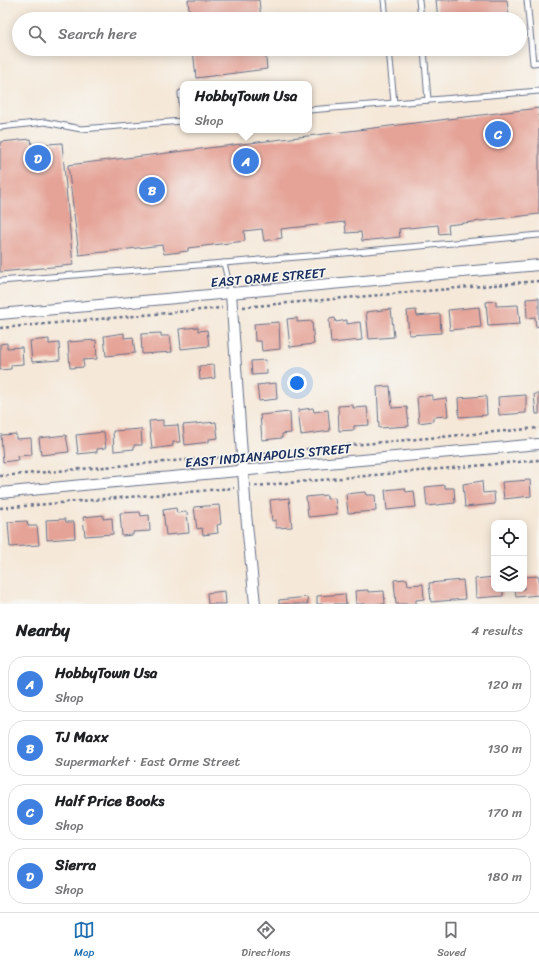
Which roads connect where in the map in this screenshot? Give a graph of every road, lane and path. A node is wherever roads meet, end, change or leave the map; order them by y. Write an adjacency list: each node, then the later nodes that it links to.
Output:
1 (384, 0): 4 (lane)
2 (419, 0): 5 (lane)
3 (527, 0): 8 (lane)
4 (385, 12)
5 (420, 12)
6 (390, 56): 11 (lane)
7 (425, 56): 10 (lane)
8 (539, 62)
9 (539, 91): 10 (lane)
10 (428, 100): 11 (lane)
11 (394, 103): 12 (lane)
12 (312, 110)
13 (180, 122): 14 (lane)
14 (0, 127)
15 (539, 236): 16 (lane)
16 (224, 263): 18 (lane); 20 (lane)
17 (539, 265): 20 (street, EAST ORME STREET)
18 (0, 281)
19 (539, 281): 21 (path)
20 (231, 293): 21 (street); 22 (street, EAST ORME STREET)
21 (232, 307): 23 (path); 26 (street)
22 (0, 314)
23 (0, 328)
24 (539, 428): 26 (path)
25 (539, 444): 28 (street, EAST INDIANAPOLIS STREET)
26 (242, 455): 28 (street); 29 (path)
27 (539, 460): 30 (path)
28 (243, 471): 30 (street); 31 (street, EAST INDIANAPOLIS STREET)
29 (0, 476)
30 (244, 487): 32 (path); 33 (street)
31 (0, 493)
32 (0, 508)
33 (255, 604)

